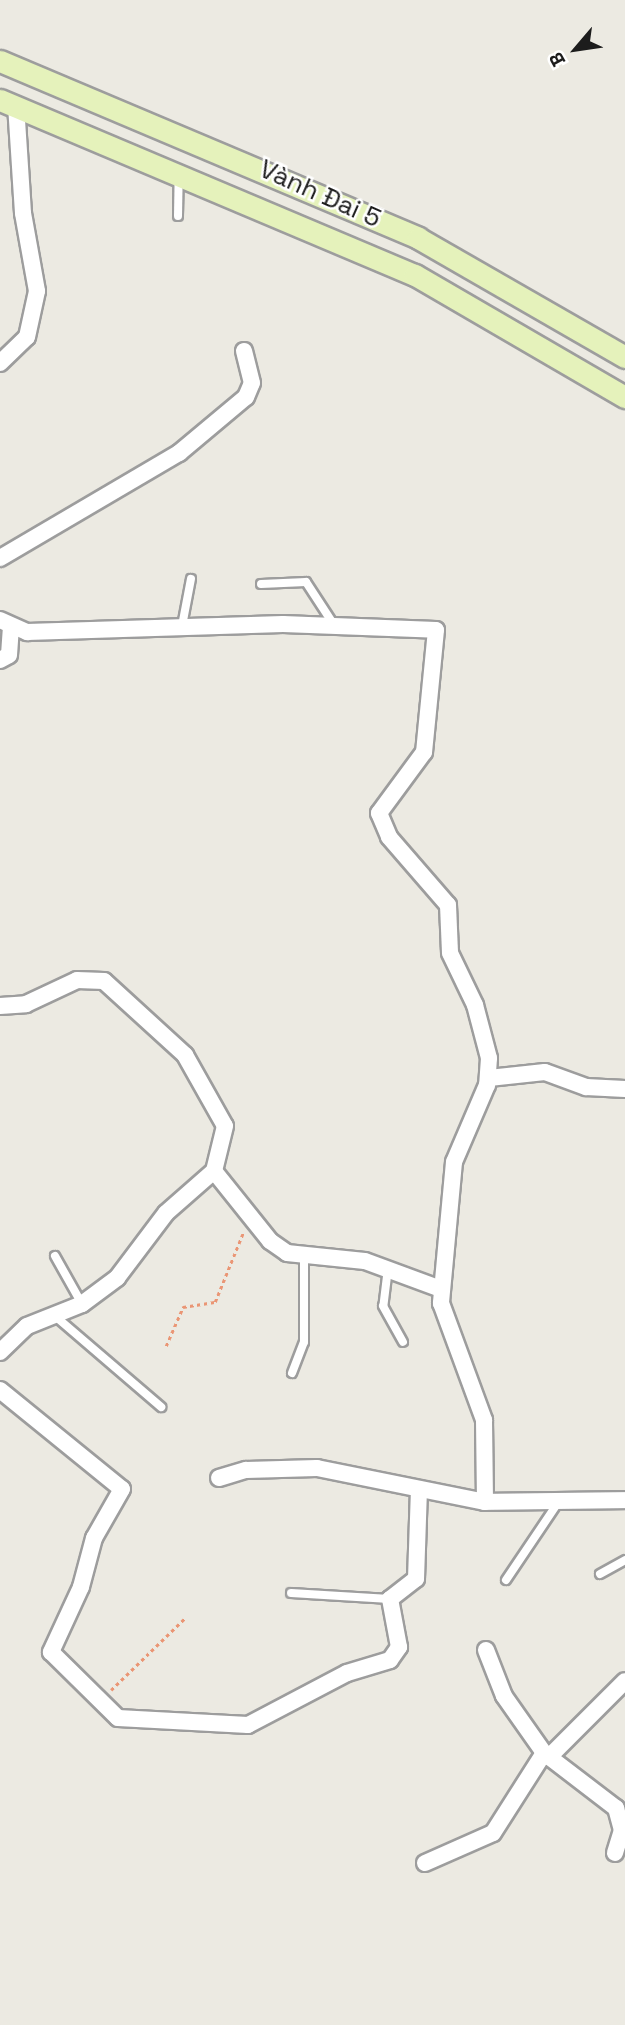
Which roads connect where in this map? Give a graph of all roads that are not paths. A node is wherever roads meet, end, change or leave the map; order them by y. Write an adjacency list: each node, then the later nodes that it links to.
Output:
1 (0, 61): 6 (main road, Vành Đai 5)
2 (8, 103): 3 (main road, Vành Đai 5); 7 (street)
3 (179, 171): 4 (lane); 8 (main road, Vành Đai 5)
4 (178, 216)
5 (244, 351): 9 (street)
6 (625, 357)
7 (0, 363)
8 (625, 396)
9 (0, 558)
10 (191, 579): 13 (lane)
11 (261, 584): 12 (lane)
12 (334, 625): 13 (street); 16 (street)
13 (182, 626): 14 (street)
14 (5, 637)
15 (0, 1006): 18 (street)
16 (489, 1078): 17 (street); 22 (street)
17 (625, 1089)
18 (214, 1171): 20 (street); 23 (street)
19 (55, 1256): 23 (lane)
20 (304, 1257): 21 (street); 27 (lane)
21 (388, 1268): 22 (street); 25 (lane)
22 (438, 1287): 33 (street)
23 (82, 1304): 24 (street)
24 (53, 1315): 26 (street); 29 (lane)
25 (403, 1342)
26 (0, 1352)
27 (292, 1373)
28 (0, 1390): 39 (street)
29 (161, 1407)
30 (219, 1478): 31 (street)
31 (419, 1489): 33 (street); 39 (street)
32 (625, 1500): 34 (street)
33 (485, 1502): 34 (street)
34 (557, 1504): 37 (lane)
35 (625, 1560): 36 (lane)
36 (600, 1574)
37 (506, 1580)
38 (291, 1593): 39 (lane)
39 (390, 1600)
40 (486, 1650): 42 (street)
41 (625, 1681): 42 (street)
42 (547, 1755): 43 (street); 44 (street)
43 (615, 1853)
44 (425, 1863)

